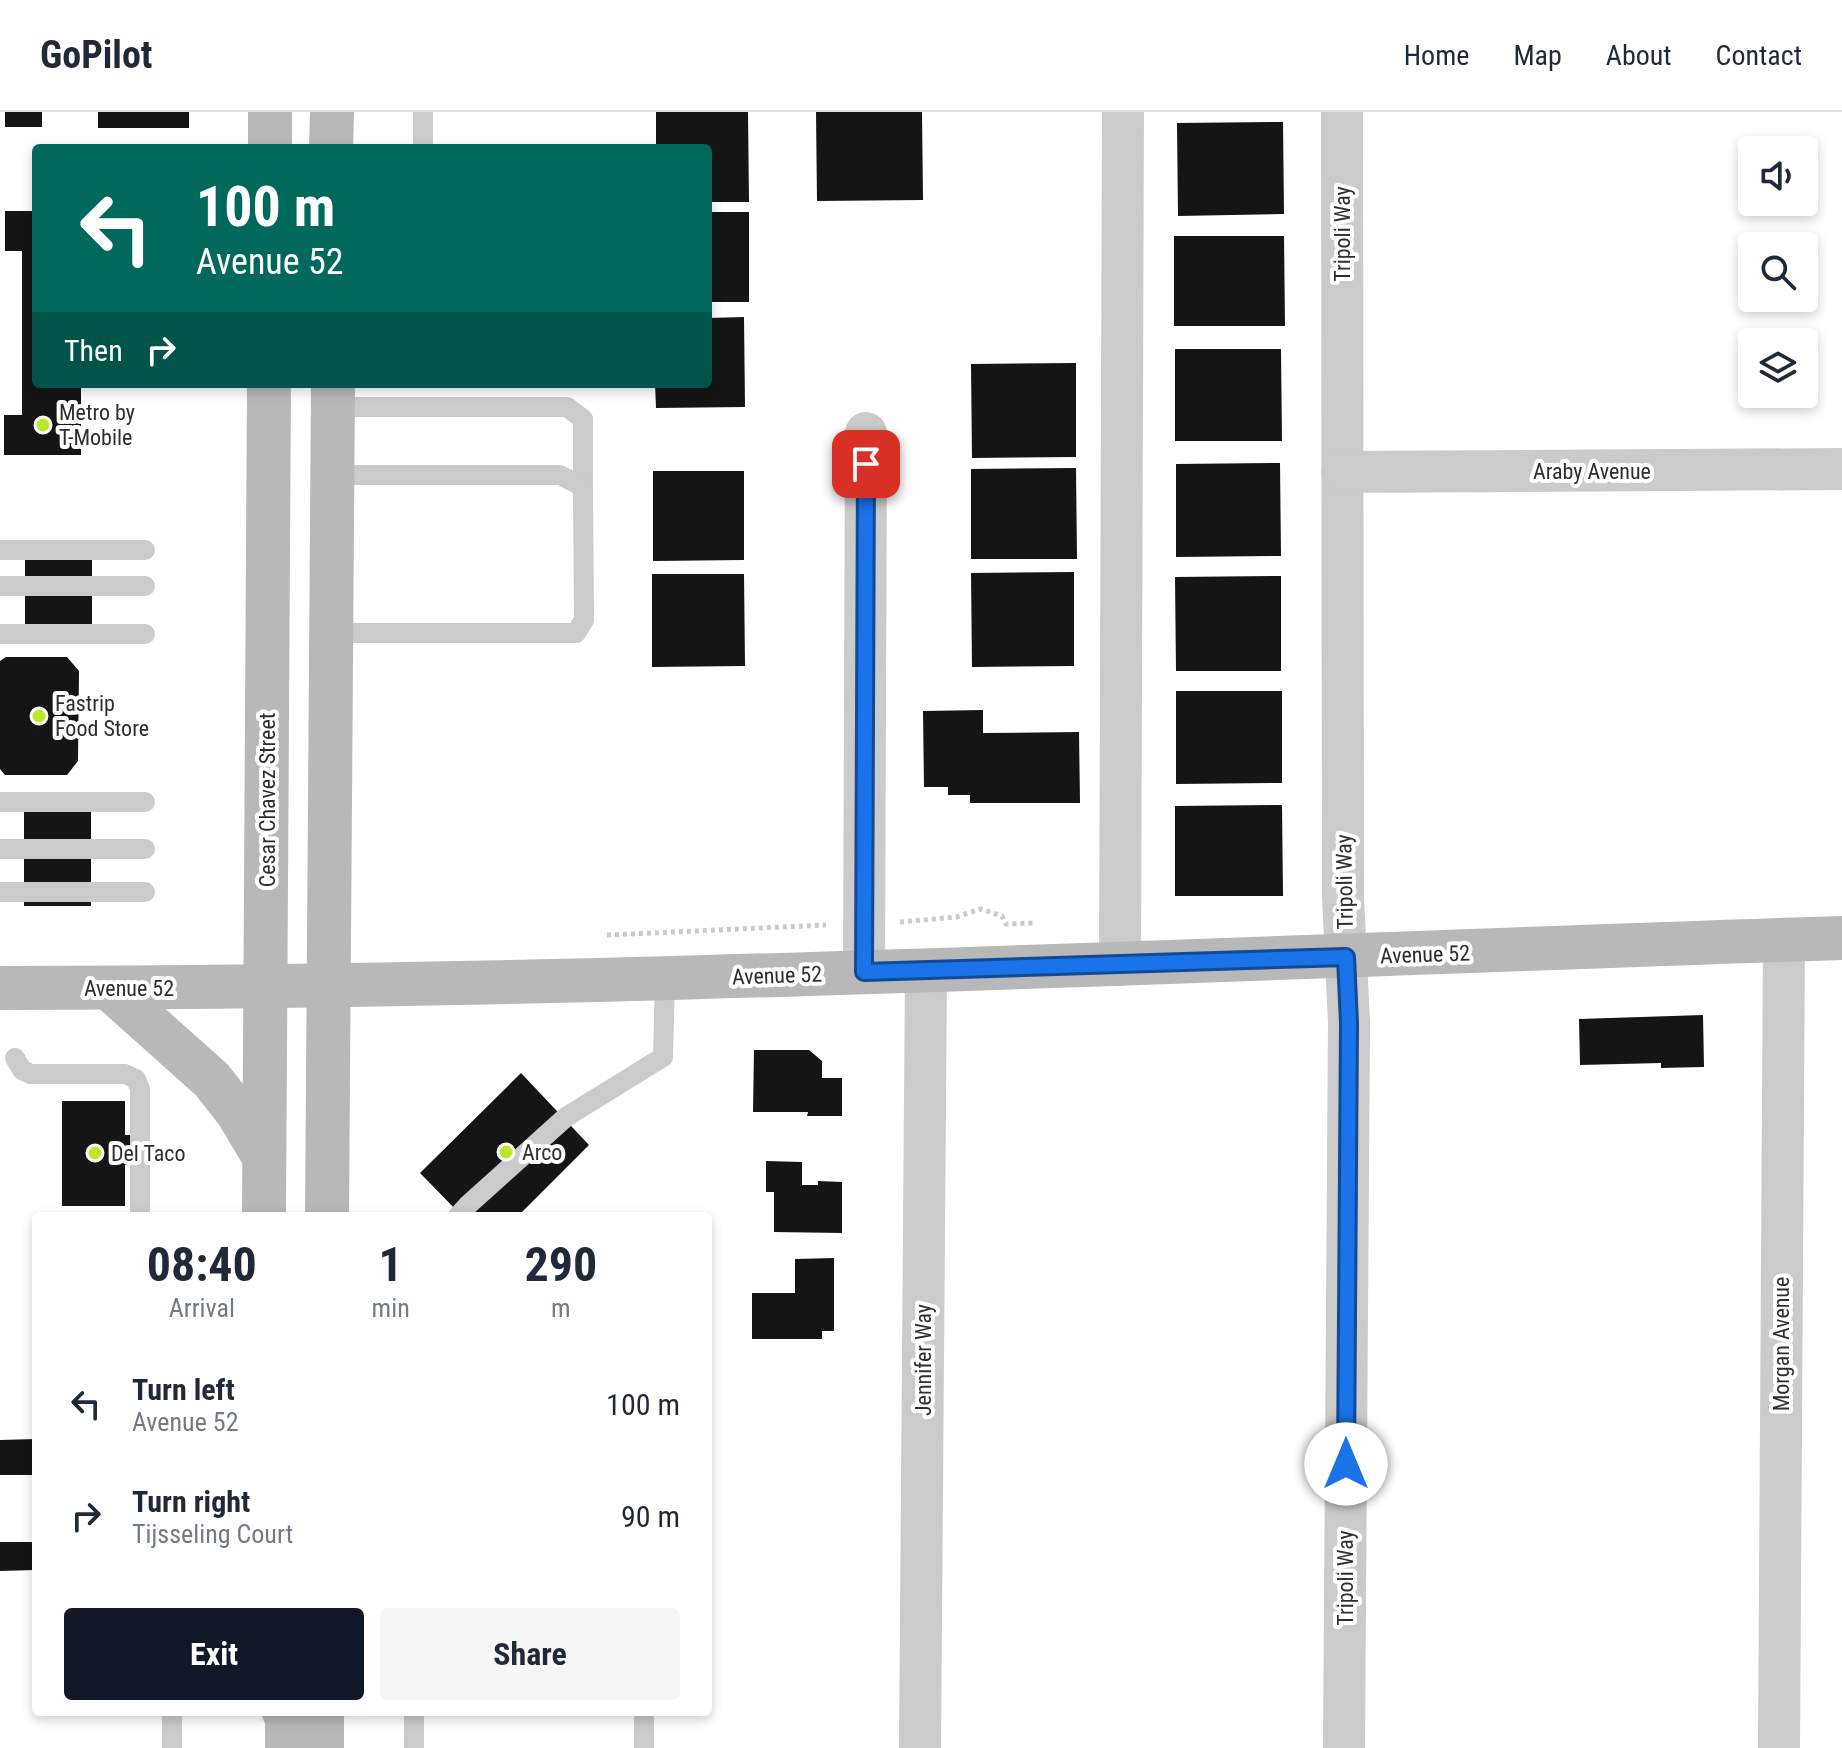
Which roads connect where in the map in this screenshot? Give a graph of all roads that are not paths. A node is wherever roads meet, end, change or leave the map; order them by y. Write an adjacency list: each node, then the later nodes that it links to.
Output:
1 (270, 112): 6 (main road)
2 (332, 112): 7 (main road)
3 (423, 112): 8 (lane)
4 (1123, 112): 32 (street)
5 (1342, 112): 13 (street, Tripoli Way)
6 (270, 144)
7 (331, 144)
8 (423, 144)
9 (269, 388): 37 (main road, Cesar Chavez Street)
10 (332, 395): 14 (main road); 15 (lane)
11 (866, 433): 34 (street)
12 (1842, 469): 13 (street, Araby Avenue)
13 (1342, 472): 31 (street, Tripoli Way)
14 (332, 475): 15 (lane); 20 (main road)
15 (583, 487): 20 (lane)
16 (0, 550): 17 (lane)
17 (145, 550)
18 (0, 586): 19 (lane)
19 (145, 586)
20 (331, 633): 36 (main road)
21 (0, 634): 22 (lane)
22 (145, 634)
23 (0, 802): 24 (lane)
24 (145, 802)
25 (0, 849): 26 (lane)
26 (145, 849)
27 (0, 892): 28 (lane)
28 (145, 892)
29 (1842, 938): 30 (main road, Avenue 52)
30 (1784, 940): 31 (main road, Avenue 52); 60 (street, Morgan Avenue)
31 (1346, 957): 32 (main road, Avenue 52); 59 (street, Tripoli Way)
32 (1120, 965): 33 (main road, Avenue 52)
33 (926, 971): 34 (main road, Avenue 52); 58 (street, Jennifer Way)
34 (864, 972): 35 (main road, Avenue 52)
35 (665, 978): 36 (main road, Avenue 52); 45 (lane)
36 (329, 986): 37 (main road, Avenue 52); 44 (main road)
37 (265, 987): 39 (main road, Avenue 52); 41 (main road, Cesar Chavez Street)
38 (0, 988): 39 (main road, Avenue 52)
39 (109, 988): 41 (main road)
40 (15, 1058): 42 (lane)
41 (264, 1157): 43 (main road, Cesar Chavez Street)
42 (140, 1212)
43 (264, 1212)
44 (327, 1212)
45 (462, 1212)
46 (172, 1716): 52 (lane)
47 (260, 1716): 53 (main road)
48 (286, 1716): 54 (main road)
49 (322, 1716): 55 (main road)
50 (414, 1716): 56 (lane)
51 (644, 1719): 57 (lane)
52 (172, 1748)
53 (260, 1748)
54 (287, 1748)
55 (322, 1748)
56 (414, 1748)
57 (644, 1748)
58 (920, 1748)
59 (1344, 1748)
60 (1779, 1748)

